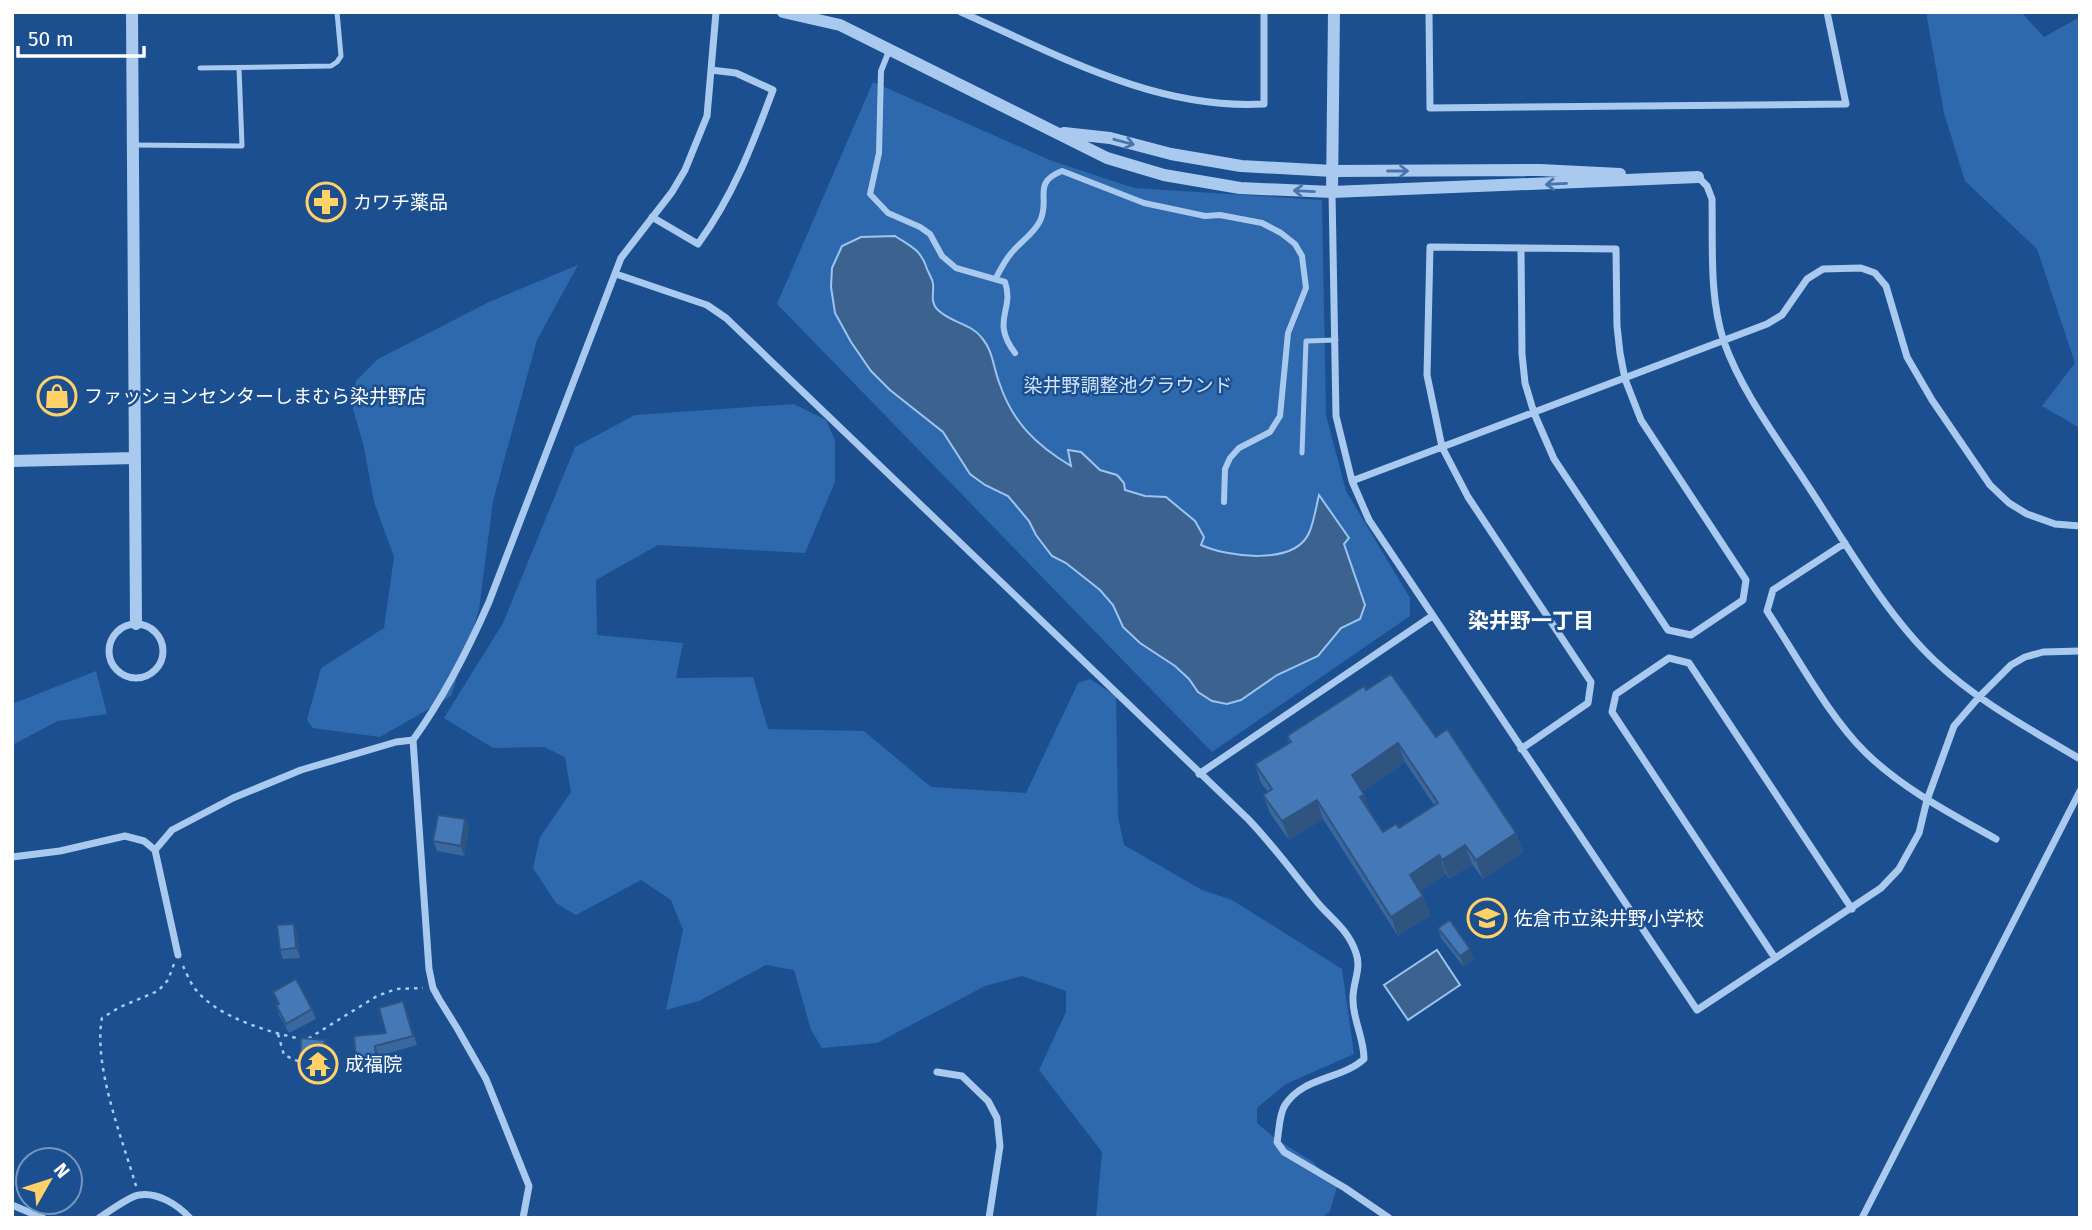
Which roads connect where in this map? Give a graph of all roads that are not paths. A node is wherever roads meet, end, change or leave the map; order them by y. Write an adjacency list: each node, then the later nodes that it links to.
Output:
1 (132, 12): 15 (street)
2 (337, 12): 12 (lane)
3 (716, 12): 13 (street)
4 (783, 12): 10 (street)
5 (961, 12): 6 (street)
6 (1264, 12)
7 (1334, 12): 16 (street)
8 (1429, 12): 9 (street)
9 (1827, 12)
10 (890, 49): 14 (street); 22 (street)
11 (200, 68): 12 (lane)
12 (239, 68): 15 (lane)
13 (711, 69): 19 (street); 19 (street)
14 (1057, 133): 16 (street, one-way to 16); 18 (street, one-way to 14)
15 (134, 145): 30 (street)
16 (1334, 171): 17 (street, one-way to 17); 18 (street)
17 (1698, 177): 18 (street, one-way to 18); 24 (street)
18 (1332, 192): 23 (street)
19 (652, 217): 21 (street)
20 (1521, 249): 26 (street); 27 (street); 28 (street)
21 (616, 274): 40 (street); 43 (street)
22 (996, 278): 25 (street); 33 (street)
23 (1336, 340): 29 (lane); 32 (street)
24 (1724, 341): 26 (street); 34 (street); 35 (street)
25 (1015, 353)
26 (1625, 379): 27 (street); 27 (street)
27 (1534, 413): 28 (street)
28 (1442, 447): 32 (street); 41 (street)
29 (1302, 453)
30 (135, 458): 31 (street); 37 (street)
31 (12, 461)
32 (1352, 481): 36 (street)
33 (1224, 502)
34 (2080, 526)
35 (1845, 543): 39 (street); 45 (street)
36 (1432, 616): 41 (street); 43 (street)
37 (136, 624): 37 (street)
38 (2080, 650): 39 (street)
39 (1979, 697): 42 (street); 45 (street)
40 (413, 740): 47 (street); 57 (street)
41 (1521, 749): 51 (street)
42 (2080, 760)
43 (1199, 774): 59 (street)
44 (2080, 791): 60 (street)
45 (1927, 800): 46 (street); 49 (street)
46 (1996, 839)
47 (155, 850): 48 (street); 50 (street)
48 (12, 857)
49 (1852, 909): 51 (street); 51 (street)
50 (178, 955)
51 (1776, 958)
52 (937, 1072): 58 (street)
53 (12, 1205): 54 (street)
54 (43, 1218)
55 (99, 1218): 56 (street)
56 (190, 1218)
57 (523, 1218)
58 (989, 1218)
59 (1389, 1218)
60 (1862, 1218)

